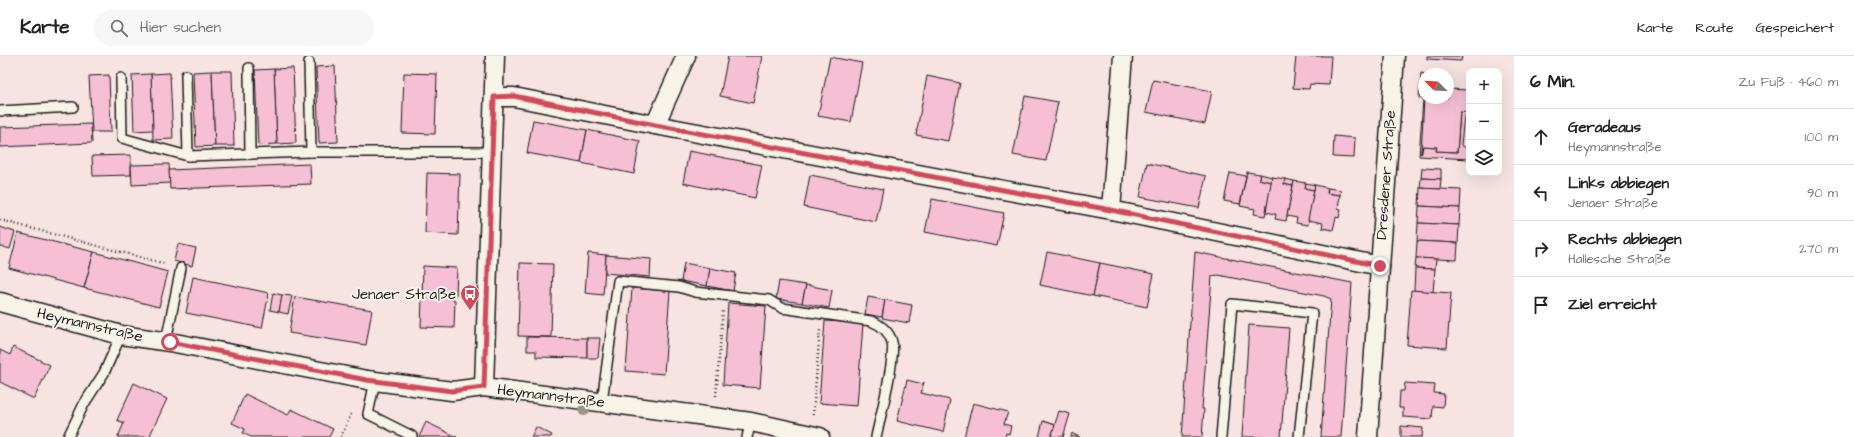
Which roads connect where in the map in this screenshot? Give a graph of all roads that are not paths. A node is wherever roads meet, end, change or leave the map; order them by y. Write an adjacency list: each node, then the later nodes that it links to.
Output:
1 (495, 56): 9 (street)
2 (686, 56): 12 (street)
3 (1123, 56): 17 (street)
4 (1395, 56): 18 (street, Dresdener Straße)
5 (309, 62): 13 (lane)
6 (249, 68): 15 (lane)
7 (186, 75): 16 (lane)
8 (121, 78): 16 (lane)
9 (494, 97): 12 (street); 14 (street)
10 (73, 108): 11 (lane)
11 (0, 111)
12 (655, 125): 17 (street)
13 (311, 152): 14 (lane); 15 (lane)
14 (492, 152): 24 (street)
15 (250, 154): 16 (lane)
16 (188, 156)
17 (1111, 210): 18 (street)
18 (1380, 266): 33 (street, Dresdener Straße)
19 (181, 268): 22 (lane)
20 (0, 302): 21 (street, Heymannstraße)
21 (121, 335): 22 (street, Heymannstraße); 29 (lane)
22 (166, 341): 23 (street, Heymannstraße)
23 (375, 381): 24 (street, Heymannstraße); 27 (lane)
24 (484, 387): 25 (street, Heymannstraße)
25 (602, 402): 26 (street, Heymannstraße); 30 (lane)
26 (749, 430): 28 (street, Heymannstraße)
27 (412, 436)
28 (816, 436)
29 (68, 437)
30 (876, 437)
31 (1221, 437): 32 (lane)
32 (1299, 437)
33 (1368, 437)

